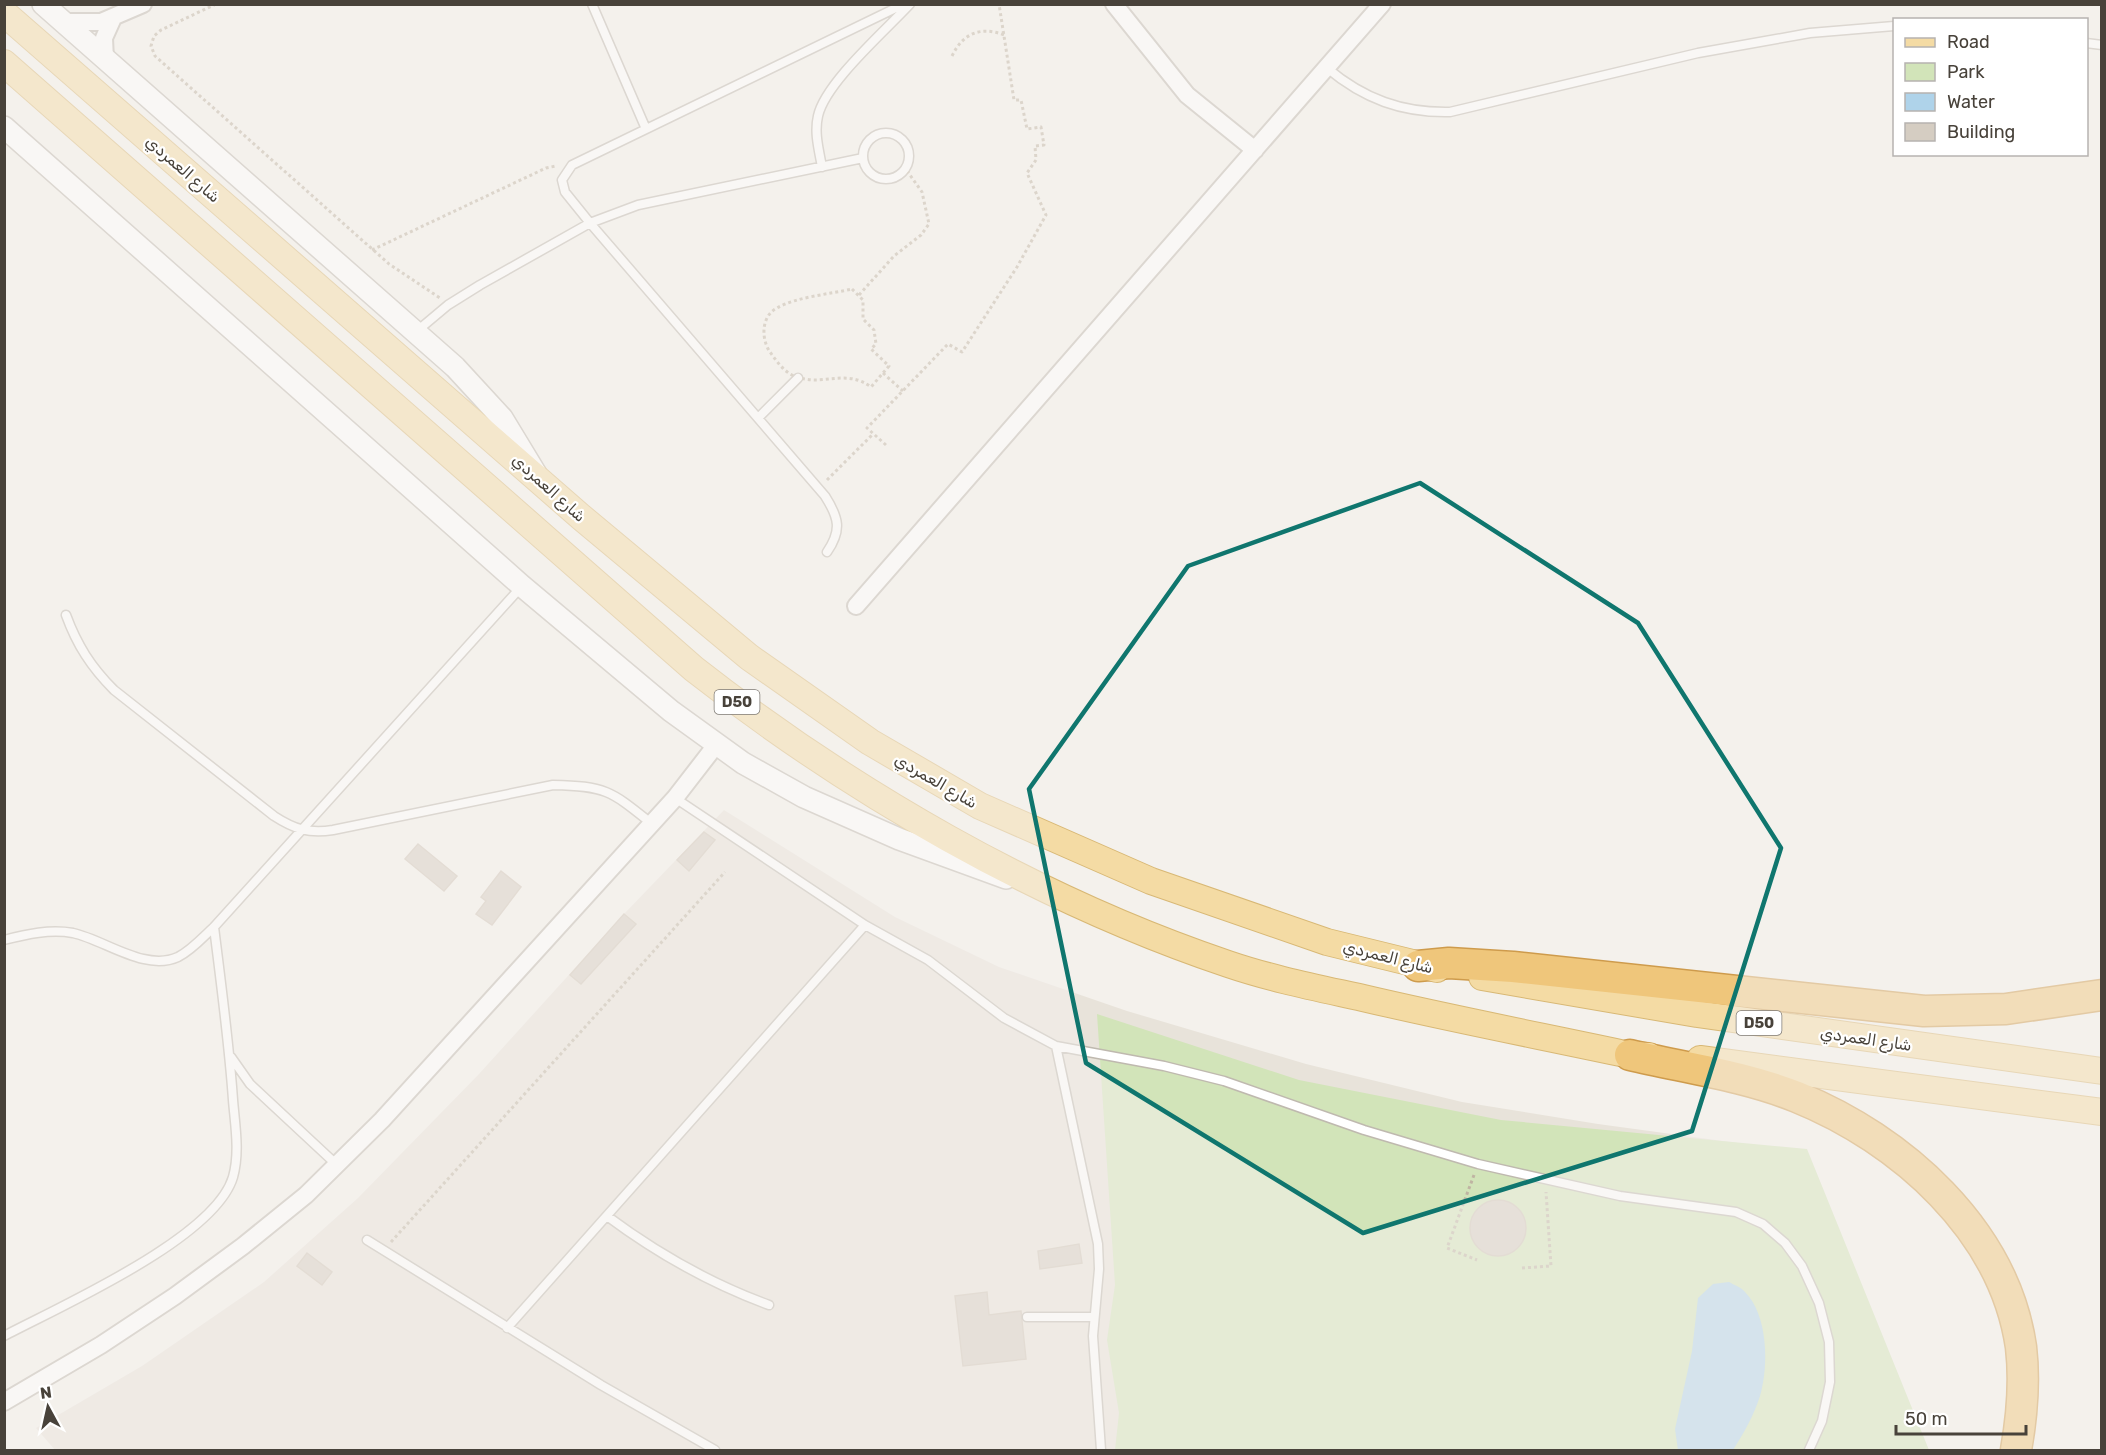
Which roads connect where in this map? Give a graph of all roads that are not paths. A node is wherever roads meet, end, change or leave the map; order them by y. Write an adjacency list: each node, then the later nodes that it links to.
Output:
1 (43, 4): 10 (street)
2 (143, 4): 9 (street)
3 (592, 4): 16 (lane)
4 (904, 4): 16 (lane)
5 (910, 4): 19 (lane)
6 (1114, 4): 17 (street)
7 (1382, 4): 14 (street)
8 (4, 13): 24 (main road, شارع العمردي / D50)
9 (113, 18): 10 (street); 12 (street)
10 (63, 22): 12 (street)
11 (1893, 27): 14 (lane)
12 (105, 60): 21 (street)
13 (4, 63): 33 (main road, D50)
14 (1327, 68): 17 (street)
15 (4, 128): 26 (street)
16 (646, 129): 20 (lane)
17 (1255, 150): 27 (street)
18 (863, 158): 18 (lane); 19 (lane)
19 (822, 167): 20 (lane)
20 (590, 223): 21 (lane); 23 (lane)
21 (416, 332): 24 (street)
22 (798, 378): 23 (lane)
23 (759, 417): 25 (lane)
24 (537, 477): 37 (main road, شارع العمردي / D50)
25 (827, 552)
26 (522, 585): 29 (street); 32 (lane)
27 (856, 606)
28 (66, 615): 32 (lane)
29 (716, 745): 30 (street); 33 (street)
30 (675, 798): 31 (street); 34 (lane)
31 (651, 823): 32 (lane); 44 (street)
32 (300, 830): 35 (lane)
33 (1050, 889): 41 (main road, D50)
34 (865, 925): 39 (lane); 45 (lane)
35 (214, 927): 36 (lane); 40 (lane)
36 (4, 940)
37 (1418, 966): 38 (highway); 42 (main road, شارع العمردي / D50)
38 (2102, 995)
39 (1056, 1046): 49 (lane); 55 (lane)
40 (230, 1054): 44 (lane); 51 (lane)
41 (1630, 1055): 43 (main road, D50); 56 (highway)
42 (2102, 1071)
43 (2102, 1112)
44 (338, 1166): 52 (street)
45 (607, 1216): 47 (lane); 50 (lane)
46 (368, 1240): 50 (lane)
47 (769, 1305)
48 (1027, 1317): 49 (lane)
49 (1094, 1317): 54 (lane)
50 (507, 1328): 53 (lane)
51 (4, 1336)
52 (4, 1402)
53 (715, 1450)
54 (1101, 1450)
55 (1809, 1450)
56 (2016, 1450)

